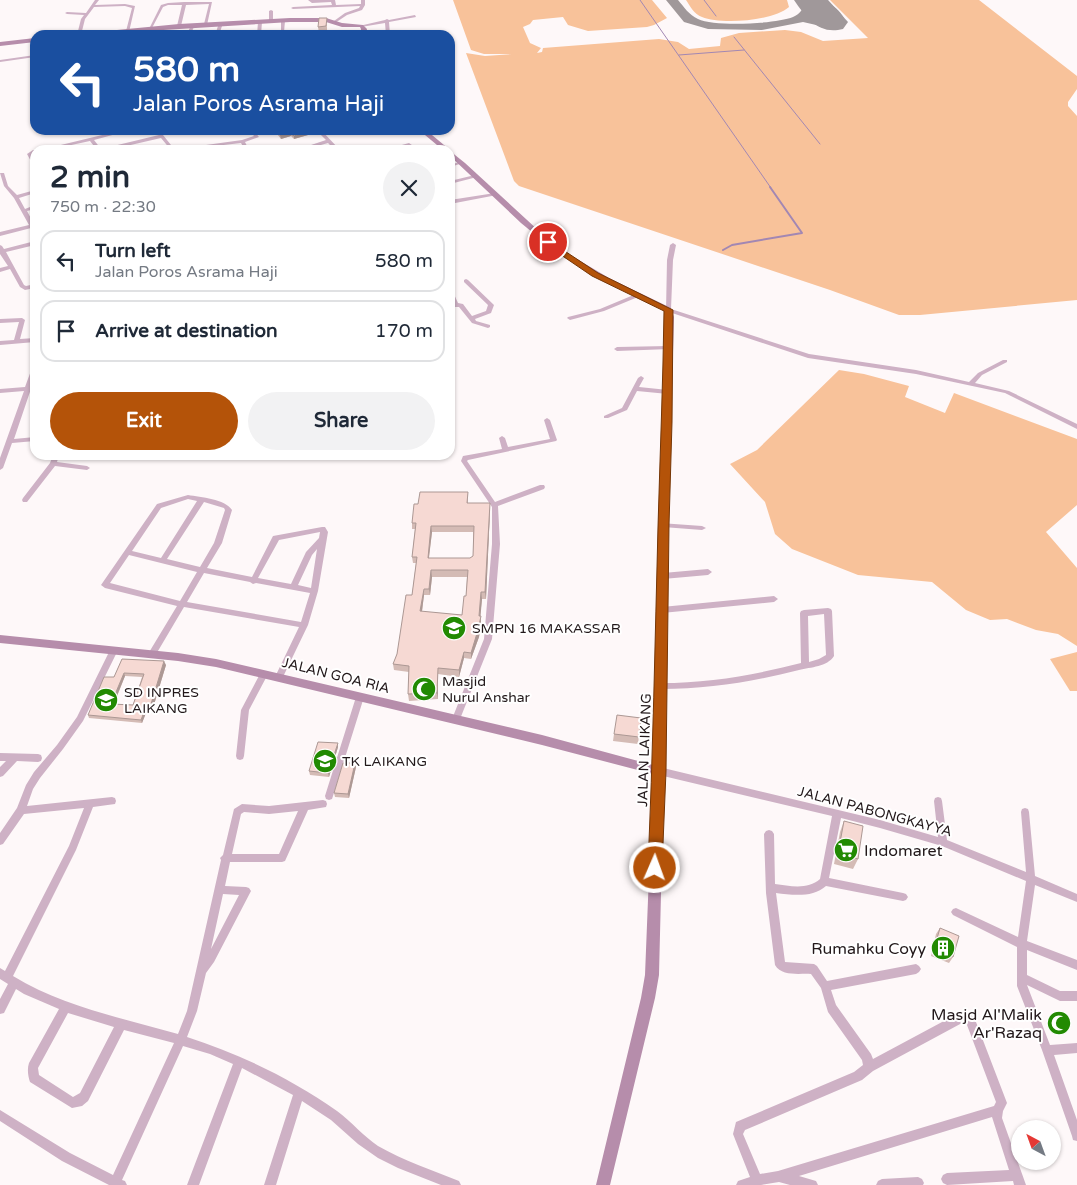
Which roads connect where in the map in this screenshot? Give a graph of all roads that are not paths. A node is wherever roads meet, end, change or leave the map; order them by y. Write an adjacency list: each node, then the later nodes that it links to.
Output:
1 (98, 0): 7 (street)
2 (310, 0): 4 (street)
3 (165, 2): 5 (street); 23 (street)
4 (333, 2): 6 (street); 8 (street)
5 (184, 3): 19 (street); 21 (street)
6 (363, 3): 17 (street)
7 (95, 6): 11 (street); 25 (street)
8 (293, 8)
9 (271, 12): 14 (street)
10 (67, 14): 11 (street)
11 (86, 14): 24 (street)
12 (415, 16): 13 (street)
13 (387, 20): 22 (street); 32 (street)
14 (271, 21): 15 (main road); 16 (main road)
15 (283, 21): 17 (main road); 30 (street)
16 (260, 22): 18 (main road); 29 (street)
17 (335, 22): 22 (main road)
18 (221, 23): 19 (main road); 28 (street)
19 (206, 24): 20 (main road)
20 (193, 25): 21 (main road); 27 (street)
21 (180, 26): 23 (main road)
22 (361, 26): 31 (main road)
23 (150, 28): 26 (main road)
24 (80, 30)
25 (131, 30)
26 (140, 30)
27 (190, 30)
28 (219, 30)
29 (259, 30)
30 (282, 30)
31 (364, 30)
32 (388, 30)
33 (30, 41): 34 (main road)
34 (0, 44)
35 (30, 57): 36 (street)
36 (0, 61)
37 (102, 135): 42 (street)
38 (256, 135): 43 (street)
39 (323, 135): 44 (street)
40 (428, 135): 54 (main road)
41 (162, 136): 45 (street); 49 (street)
42 (91, 139): 46 (street); 47 (street)
43 (242, 141): 50 (street); 51 (street)
44 (328, 141): 52 (street); 53 (street)
45 (131, 143): 48 (street)
46 (72, 145)
47 (96, 145)
48 (122, 145)
49 (170, 145)
50 (221, 145)
51 (244, 145)
52 (315, 145)
53 (332, 145)
54 (440, 145)
55 (455, 157): 56 (main road)
56 (461, 162): 57 (street); 59 (main road)
57 (455, 164)
58 (2, 174): 61 (street)
59 (475, 176): 60 (street); 63 (main road)
60 (455, 182)
61 (3, 187): 64 (street)
62 (30, 192): 64 (street)
63 (496, 194): 65 (street); 78 (main road)
64 (16, 196): 67 (street)
65 (455, 201)
66 (30, 209): 67 (street)
67 (23, 211): 68 (street)
68 (30, 220)
69 (30, 226): 70 (street)
70 (0, 234)
71 (30, 244): 73 (street)
72 (673, 244): 80 (street)
73 (1, 250): 74 (street)
74 (10, 267): 75 (street); 77 (street)
75 (0, 270)
76 (466, 282): 81 (street)
77 (30, 287)
78 (636, 296): 80 (main road); 82 (street)
79 (455, 305): 81 (street)
80 (668, 310): 88 (main road, JALAN LAIKANG); 93 (street)
81 (472, 318): 84 (street)
82 (570, 318)
83 (0, 321): 86 (street)
84 (488, 326)
85 (30, 340): 86 (street)
86 (17, 341): 87 (street)
87 (0, 342)
88 (668, 348): 89 (street); 97 (main road, JALAN LAIKANG)
89 (617, 349)
90 (1005, 361): 93 (street)
91 (641, 378): 95 (street)
92 (30, 383): 94 (street)
93 (971, 383): 100 (street)
94 (28, 389): 96 (street); 103 (street)
95 (636, 389): 97 (street); 98 (street)
96 (0, 391)
97 (668, 392): 113 (main road, JALAN LAIKANG)
98 (606, 417)
99 (547, 420): 104 (street)
100 (1077, 427)
101 (502, 438): 104 (street)
102 (30, 439): 103 (street)
103 (8, 441): 107 (street)
104 (506, 450): 112 (street)
105 (54, 460): 106 (street)
106 (53, 464): 108 (street); 111 (street)
107 (0, 468)
108 (87, 468)
109 (542, 487): 112 (street)
110 (202, 499): 116 (street); 117 (street); 118 (street)
111 (25, 500)
112 (494, 505): 136 (street)
113 (663, 525): 114 (street); 120 (main road, JALAN LAIKANG)
114 (702, 528)
115 (322, 540): 121 (street); 122 (street); 123 (street)
116 (127, 552): 117 (street); 125 (street)
117 (164, 560): 118 (street)
118 (202, 570): 121 (street); 125 (street)
119 (708, 572): 120 (street)
120 (663, 576): 126 (main road, JALAN LAIKANG)
121 (253, 581): 122 (street)
122 (294, 586): 123 (street)
123 (314, 591): 127 (street)
124 (774, 599): 126 (street)
125 (182, 604): 127 (street); 130 (street)
126 (662, 610): 134 (main road, JALAN LAIKANG)
127 (304, 625): 133 (street)
128 (0, 639): 129 (main road, JALAN GOA RIA)
129 (114, 650): 130 (main road, JALAN GOA RIA); 149 (street)
130 (152, 654): 132 (main road, JALAN GOA RIA)
131 (805, 666): 131 (street); 134 (street)
132 (264, 674): 133 (main road, JALAN GOA RIA); 137 (street)
133 (279, 677): 135 (main road, JALAN GOA RIA)
134 (661, 686): 141 (main road, JALAN LAIKANG)
135 (360, 697): 136 (main road, JALAN GOA RIA); 143 (street)
136 (456, 720): 141 (main road, JALAN GOA RIA)
137 (240, 756)
138 (0, 757): 139 (street)
139 (15, 757): 140 (street); 142 (street)
140 (38, 758)
141 (659, 771): 151 (street, JALAN PABONGKAYYA); 193 (main road, JALAN LAIKANG)
142 (0, 773)
143 (329, 796)
144 (112, 801): 146 (street)
145 (938, 801): 154 (street)
146 (90, 804): 149 (street); 167 (street)
147 (323, 804): 148 (street)
148 (304, 808): 155 (street); 155 (street)
149 (21, 810): 153 (street)
150 (1025, 812): 156 (street)
151 (837, 815): 154 (street, JALAN PABONGKAYYA); 157 (street)
152 (769, 834): 158 (street)
153 (0, 841)
154 (943, 842): 156 (street, JALAN PABONGKAYYA)
155 (225, 858): 159 (street)
156 (1031, 878): 161 (street, JALAN PABONGKAYYA); 163 (street)
157 (824, 881): 158 (street); 160 (street)
158 (771, 888): 169 (street)
159 (219, 890): 166 (street); 166 (street)
160 (903, 897)
161 (1077, 898)
162 (956, 912): 163 (street)
163 (1022, 944): 164 (street); 168 (street)
164 (1077, 965)
165 (916, 969): 169 (street)
166 (201, 971): 174 (street)
167 (7, 978): 171 (street); 172 (street)
168 (1022, 978): 170 (street); 176 (street)
169 (825, 986): 178 (street)
170 (1077, 996)
171 (65, 1008): 173 (street); 173 (street)
172 (0, 1009)
173 (122, 1023): 174 (street)
174 (181, 1039): 177 (street); 189 (street)
175 (1077, 1048): 176 (street)
176 (1048, 1050): 181 (street)
177 (240, 1062): 179 (street); 190 (street)
178 (869, 1067): 180 (street); 186 (street)
179 (299, 1094): 191 (street); 192 (street)
180 (998, 1110): 184 (street); 187 (street)
181 (1072, 1110): 183 (street)
182 (0, 1115): 189 (street)
183 (1077, 1136)
184 (778, 1177): 186 (street); 195 (street)
185 (947, 1179): 187 (street)
186 (757, 1180): 194 (street)
187 (1019, 1180)
188 (918, 1183): 196 (street)
189 (118, 1184)
190 (193, 1185)
191 (270, 1185)
192 (455, 1185)
193 (603, 1185)
194 (742, 1185)
195 (812, 1185)
196 (882, 1185)

